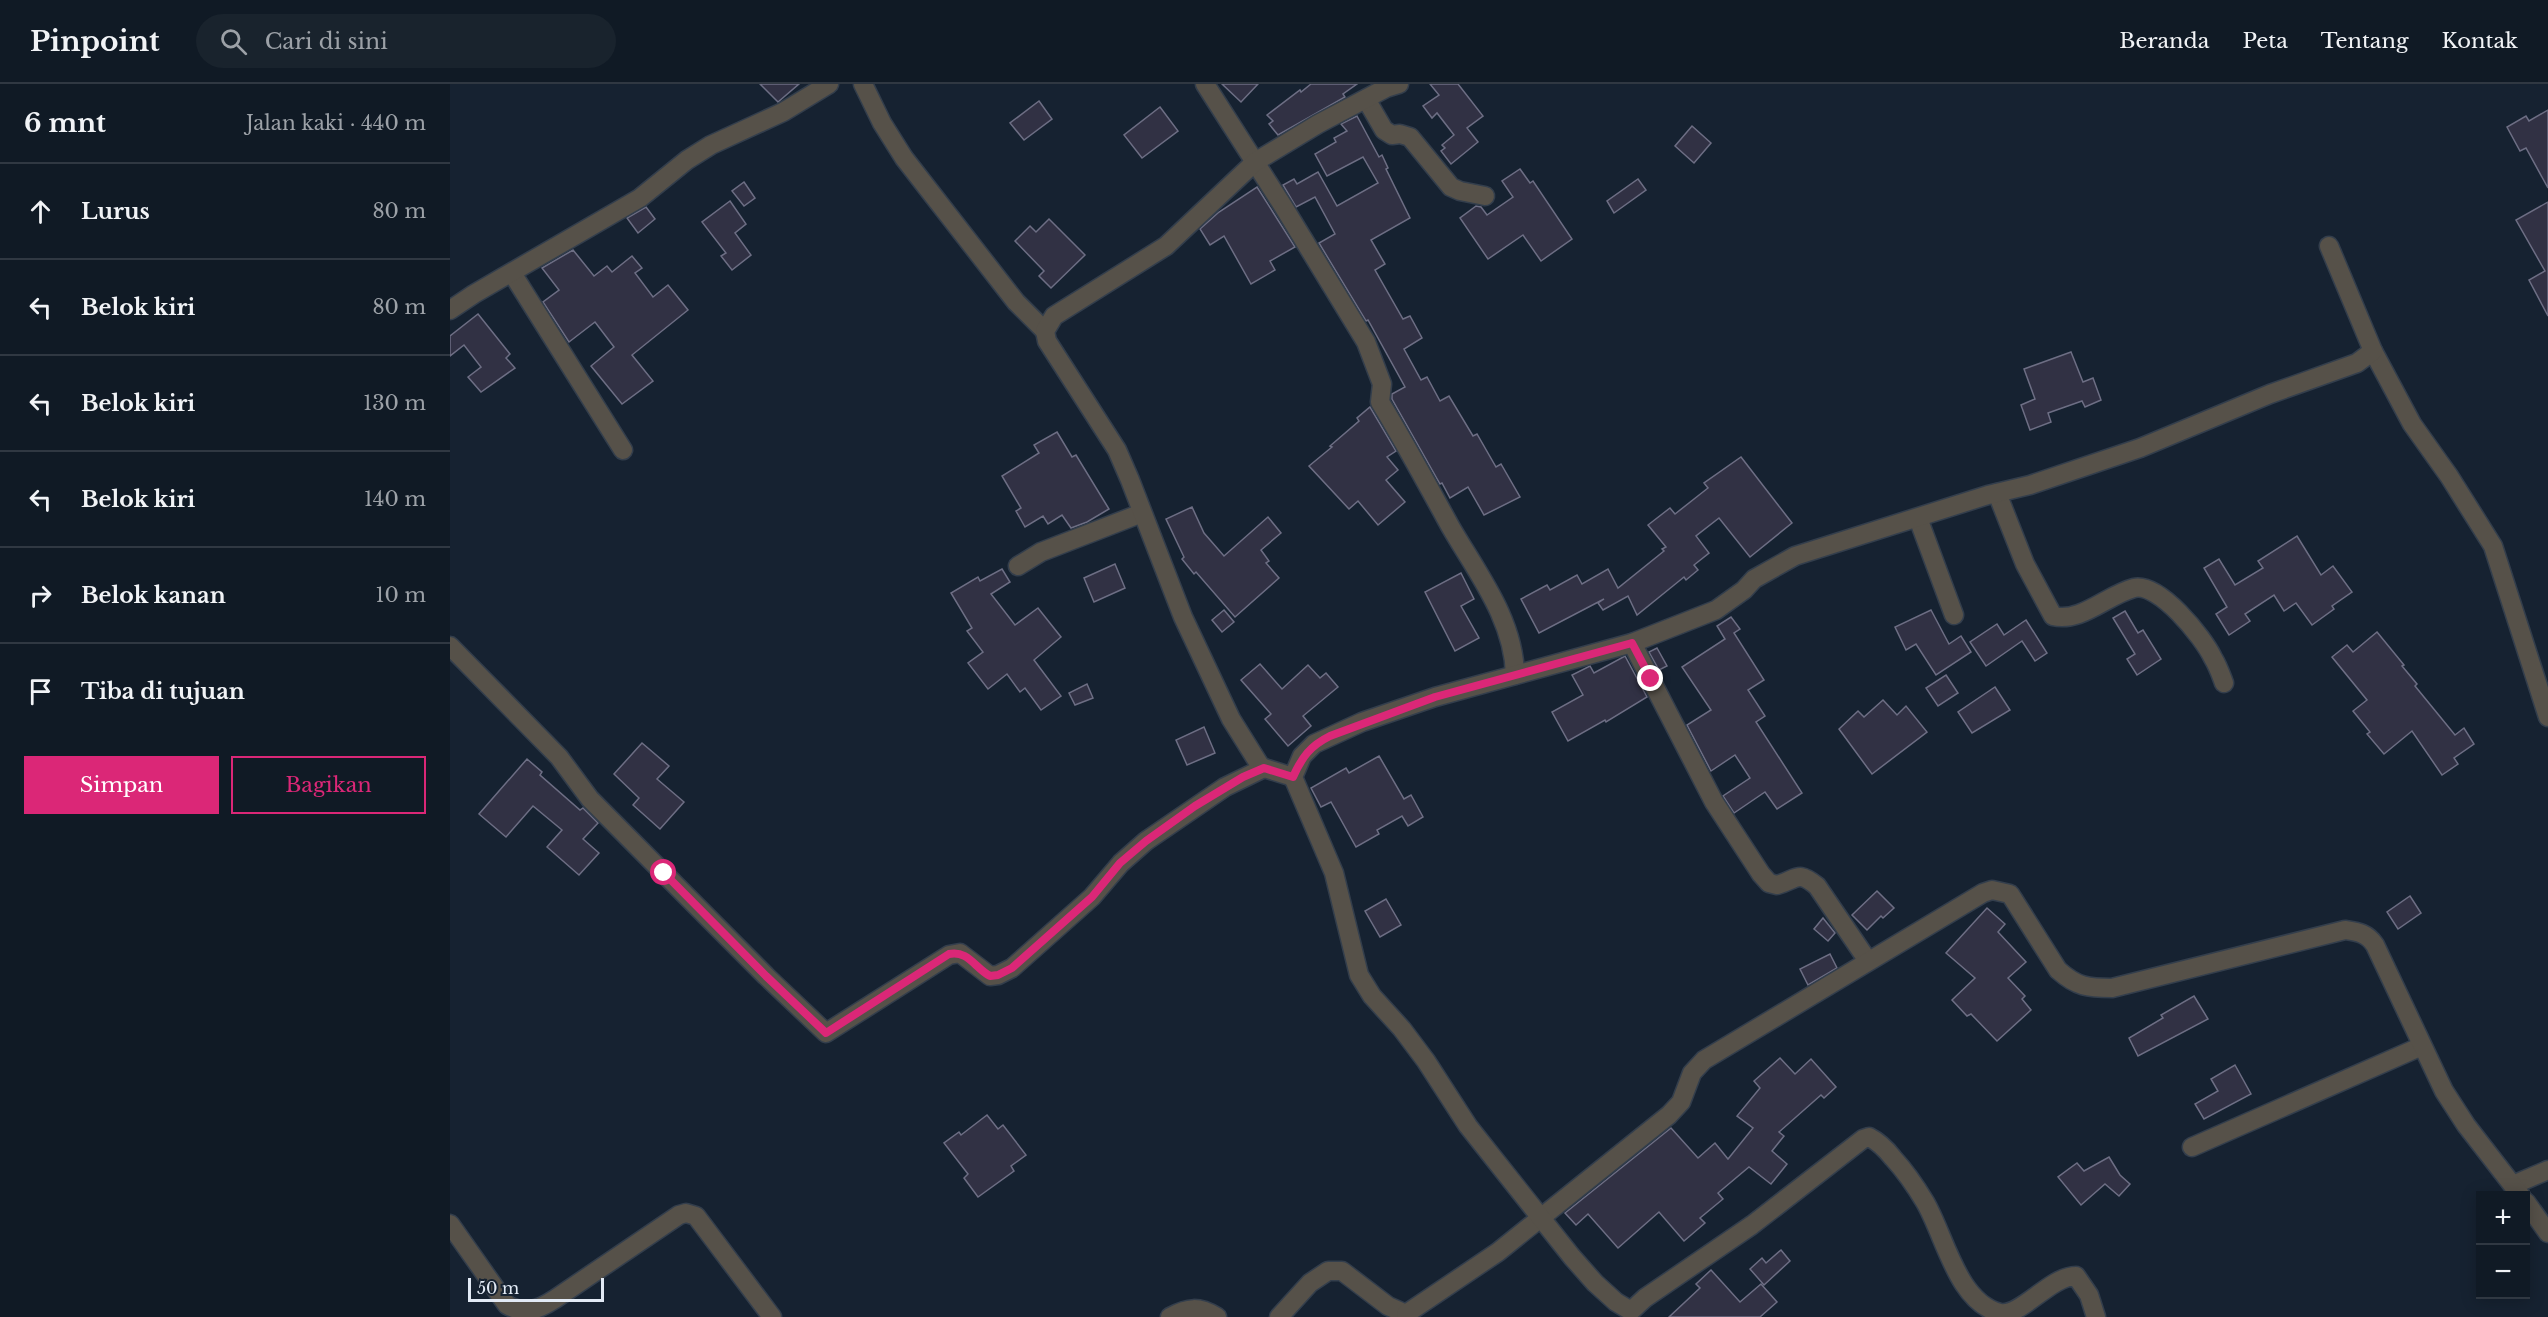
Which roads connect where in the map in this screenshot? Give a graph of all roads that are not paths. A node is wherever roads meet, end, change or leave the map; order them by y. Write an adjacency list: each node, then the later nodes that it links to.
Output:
1 (829, 84): 9 (street)
2 (863, 84): 11 (street)
3 (1205, 84): 6 (street)
4 (1399, 84): 5 (street)
5 (1366, 99): 6 (street); 7 (street)
6 (1255, 162): 11 (street); 21 (street)
7 (1485, 196)
8 (2329, 246): 12 (street)
9 (512, 273): 10 (street); 13 (street)
10 (450, 310)
11 (1045, 331): 15 (street)
12 (2373, 351): 14 (street); 23 (street)
13 (623, 450)
14 (1997, 493): 16 (street); 22 (street)
15 (1142, 513): 17 (street); 24 (street)
16 (1918, 518): 18 (street); 19 (street)
17 (1018, 566)
18 (1954, 615)
19 (1632, 643): 21 (street); 26 (street)
20 (450, 645): 24 (street)
21 (1515, 675): 25 (street)
22 (2224, 683)
23 (2548, 717)
24 (1264, 768): 25 (street)
25 (1293, 777): 32 (street)
26 (1868, 961): 27 (street); 32 (street)
27 (2422, 1046): 28 (street); 30 (street)
28 (2192, 1147)
29 (2548, 1170): 30 (street)
30 (2517, 1190)
31 (2530, 1208): 34 (street)
32 (1541, 1216): 35 (street); 36 (street)
33 (450, 1224): 37 (street)
34 (2548, 1233)
35 (1628, 1314): 41 (street)
36 (1407, 1316): 40 (street)
37 (772, 1317)
38 (1170, 1317): 39 (street)
39 (1217, 1317)
40 (1278, 1317)
41 (2096, 1317)

